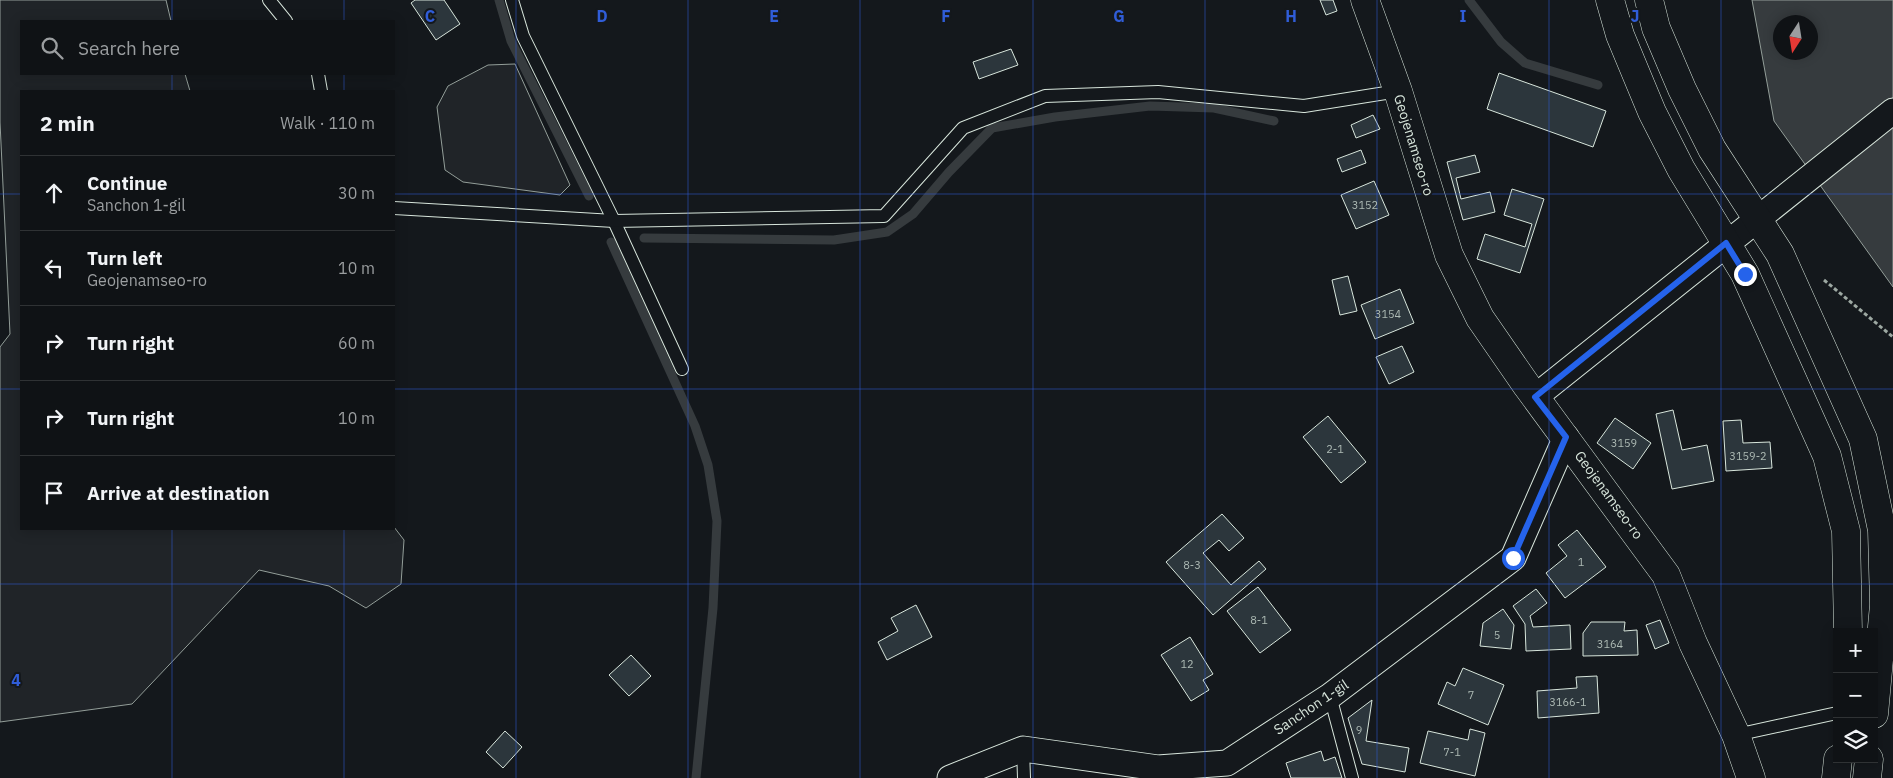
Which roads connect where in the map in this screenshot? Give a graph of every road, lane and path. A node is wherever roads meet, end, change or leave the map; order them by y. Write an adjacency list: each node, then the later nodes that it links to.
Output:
1 (269, 0): 6 (lane)
2 (512, 0): 13 (lane)
3 (1365, 0): 9 (street, Geojenamseo-ro)
4 (1610, 0): 14 (street)
5 (1649, 0): 12 (street)
6 (285, 20)
7 (318, 75): 8 (lane)
8 (321, 90)
9 (1398, 91): 13 (lane); 18 (street, Geojenamseo-ro)
10 (1893, 111): 12 (street)
11 (395, 208): 13 (lane)
12 (1758, 218): 14 (street); 15 (street)
13 (614, 221): 17 (lane)
14 (1726, 243): 18 (street); 20 (street)
15 (1780, 254): 16 (path); 21 (street)
16 (1893, 337)
17 (682, 369)
18 (1535, 397): 19 (street, Geojenamseo-ro)
19 (1566, 437): 22 (street, Sanchon 1-gil); 25 (street, Geojenamseo-ro)
20 (1848, 628)
21 (1878, 692)
22 (1330, 696): 24 (street, Sanchon 1-gil); 30 (lane)
23 (1833, 715): 25 (lane)
24 (1023, 749): 28 (street, Sanchon 1-gil); 29 (lane)
25 (1743, 756)
26 (1838, 763): 31 (street)
27 (1869, 763): 32 (street)
28 (950, 778)
29 (1024, 778)
30 (1352, 778)
31 (1836, 778)
32 (1867, 778)

